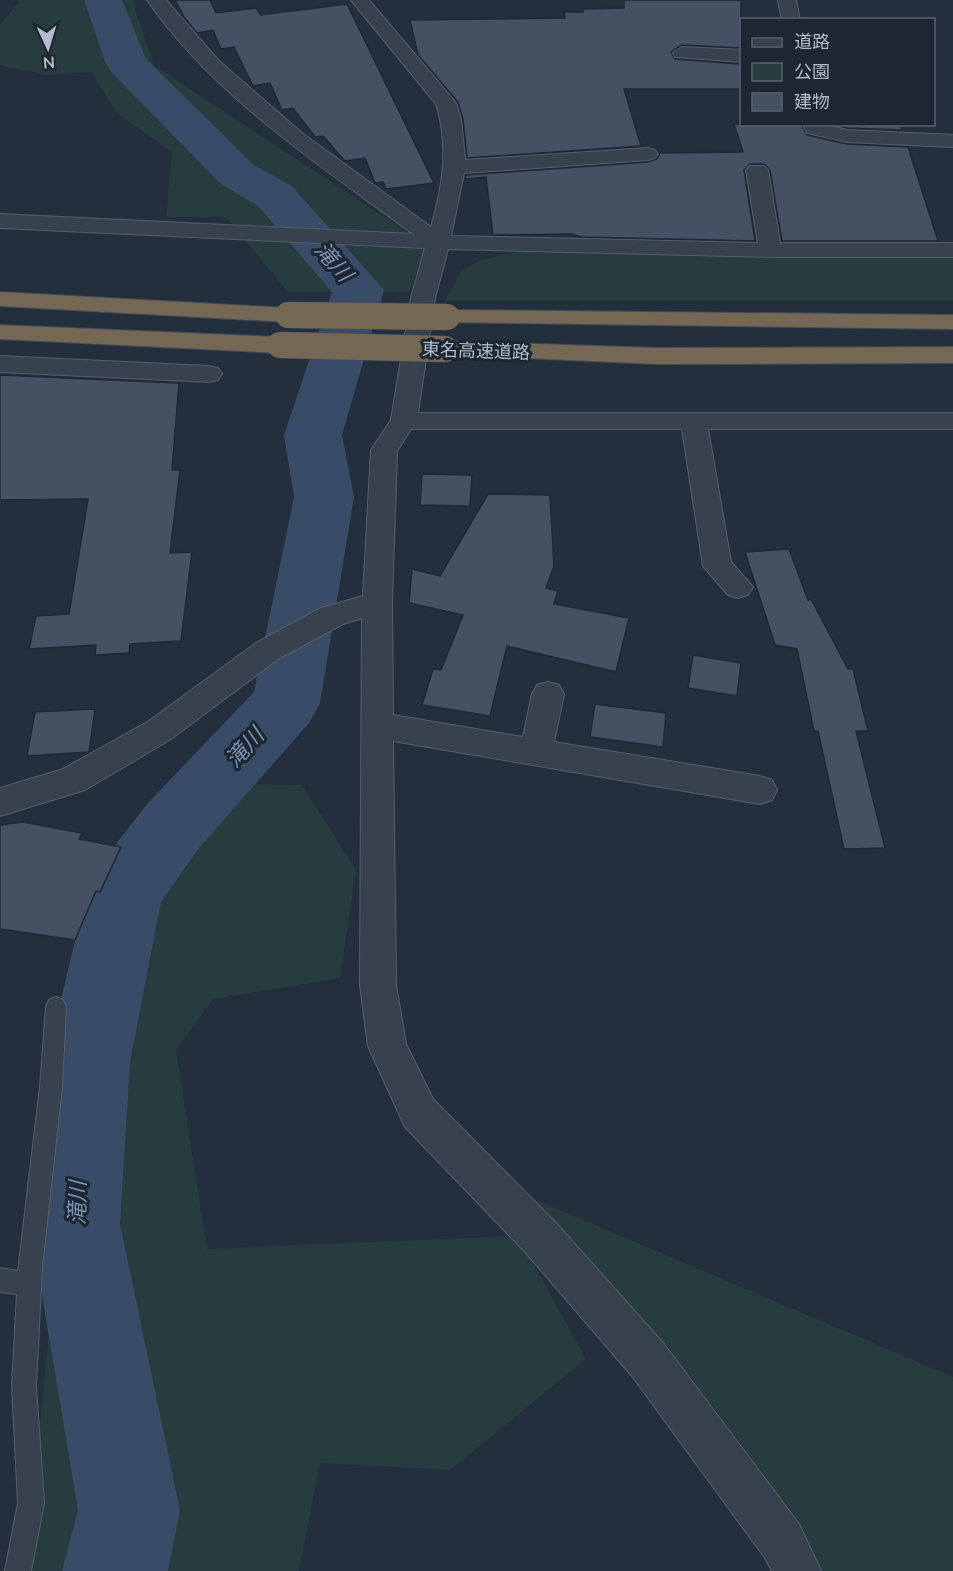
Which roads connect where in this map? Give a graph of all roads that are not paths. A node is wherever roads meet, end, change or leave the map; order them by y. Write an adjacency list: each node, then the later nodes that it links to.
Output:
1 (156, 0): 13 (street)
2 (360, 0): 10 (street)
3 (787, 0): 4 (street)
4 (791, 18)
5 (682, 54): 6 (street)
6 (740, 56)
7 (813, 126): 8 (street)
8 (953, 141)
9 (648, 154): 10 (street)
10 (455, 167): 13 (street)
11 (757, 170): 14 (street)
12 (0, 221): 13 (street)
13 (438, 242): 14 (street); 22 (street)
14 (770, 249): 15 (street)
15 (953, 250)
16 (0, 299): 17 (highway, 東名高速道路, bridge)
17 (953, 322)
18 (0, 332): 19 (highway, 東名高速道路, bridge)
19 (953, 355)
20 (0, 364): 21 (street)
21 (209, 374)
22 (404, 421): 23 (street); 26 (street)
23 (694, 421): 24 (street); 25 (street)
24 (953, 422)
25 (738, 587)
26 (377, 602): 28 (street); 31 (street)
27 (548, 694): 29 (street)
28 (377, 725): 29 (street); 36 (street)
29 (536, 752): 30 (street)
30 (760, 790)
31 (0, 802)
32 (56, 1007): 34 (lane)
33 (0, 1280): 34 (lane)
34 (30, 1284): 35 (lane)
35 (18, 1571)
36 (797, 1571)

